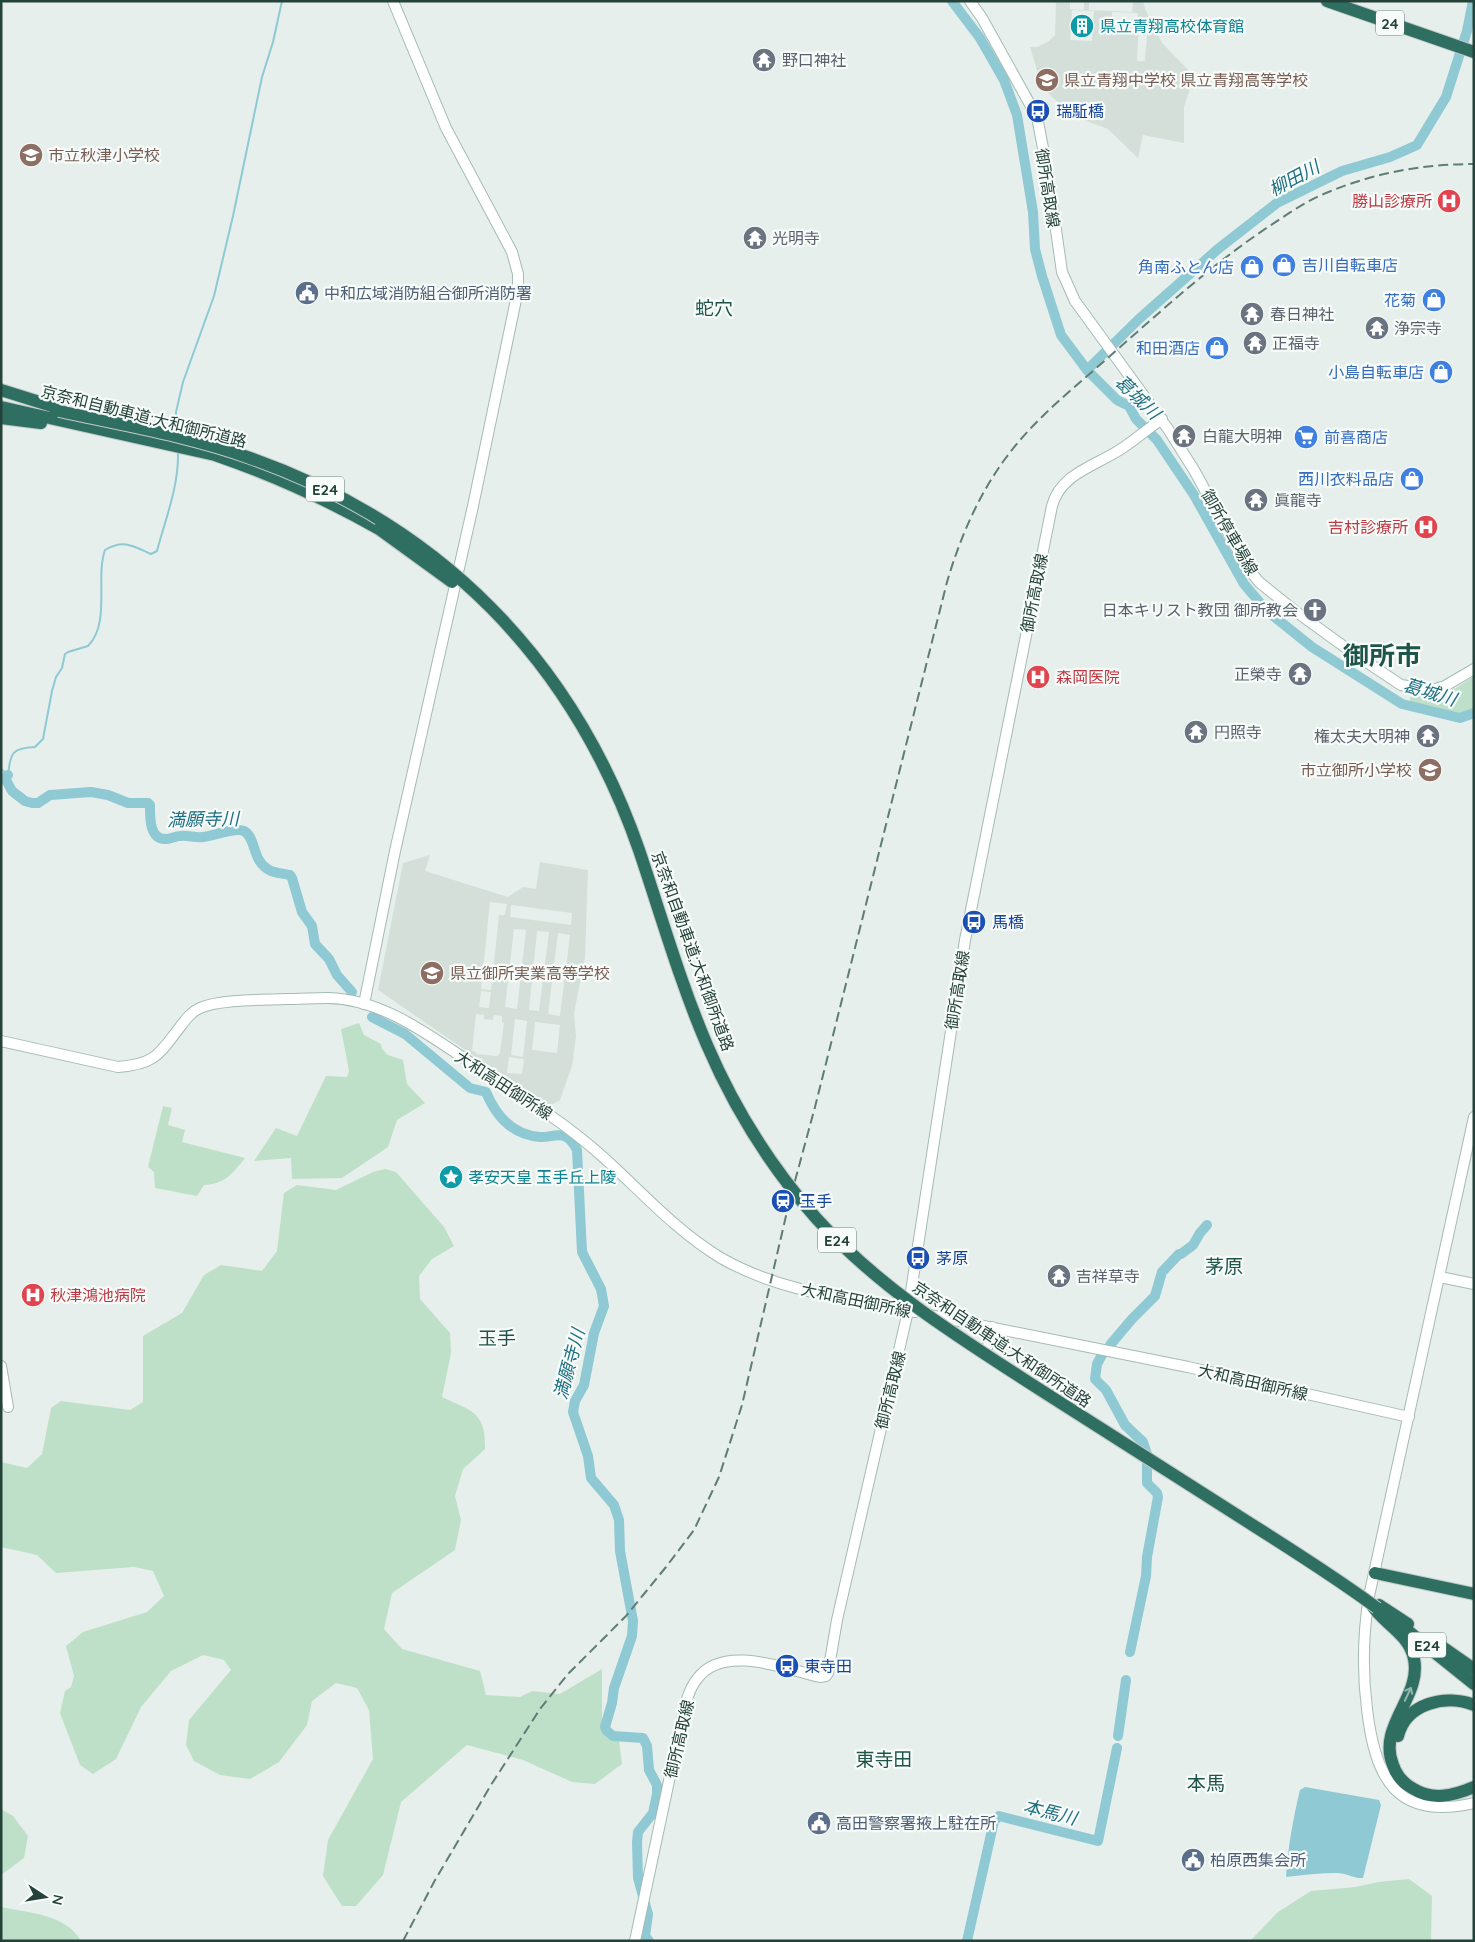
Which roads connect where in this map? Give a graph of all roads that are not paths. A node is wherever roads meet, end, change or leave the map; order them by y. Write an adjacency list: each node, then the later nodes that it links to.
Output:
1 (393, 1): 14 (main road)
2 (970, 1): 10 (main road, 御所高取線)
3 (1327, 1): 4 (highway, 24)
4 (1466, 49)
5 (1, 390): 8 (highway)
6 (1, 398): 8 (highway, 京奈和自動車道;大和御所道路 / E24)
7 (1, 407): 11 (highway, 京奈和自動車道;大和御所道路 / E24)
8 (59, 411): 12 (highway, 京奈和自動車道;大和御所道路 / E24, bridge)
9 (1, 418): 11 (highway)
10 (1159, 421): 13 (main road, 御所停車場線); 19 (main road, 御所高取線)
11 (189, 449): 12 (highway, 京奈和自動車道;大和御所道路 / E24, bridge)
12 (540, 663): 28 (highway, 京奈和自動車道;大和御所道路 / E24, bridge)
13 (1474, 669)
14 (364, 1004): 15 (main road, 大和高田御所線); 19 (main road, 大和高田御所線)
15 (1, 1041)
16 (1474, 1117): 17 (main road)
17 (1440, 1277): 18 (main road); 24 (main road)
18 (1474, 1284)
19 (908, 1311): 20 (main road, 大和高田御所線); 35 (main road, 御所高取線)
20 (992, 1327): 21 (main road); 24 (main road, 大和高田御所線)
21 (988, 1346)
22 (1, 1366): 23 (main road)
23 (8, 1407)
24 (1409, 1416): 25 (main road)
25 (1375, 1570): 26 (highway); 27 (highway); 34 (main road)
26 (1474, 1588)
27 (1474, 1594)
28 (1376, 1608): 29 (highway); 30 (highway, 京奈和自動車道;大和御所道路 / E24); 33 (highway, one-way to 28)
29 (1474, 1669)
30 (1474, 1684)
31 (1474, 1705): 32 (highway)
32 (1474, 1780)
33 (1474, 1787)
34 (1474, 1804)
35 (635, 1941)

